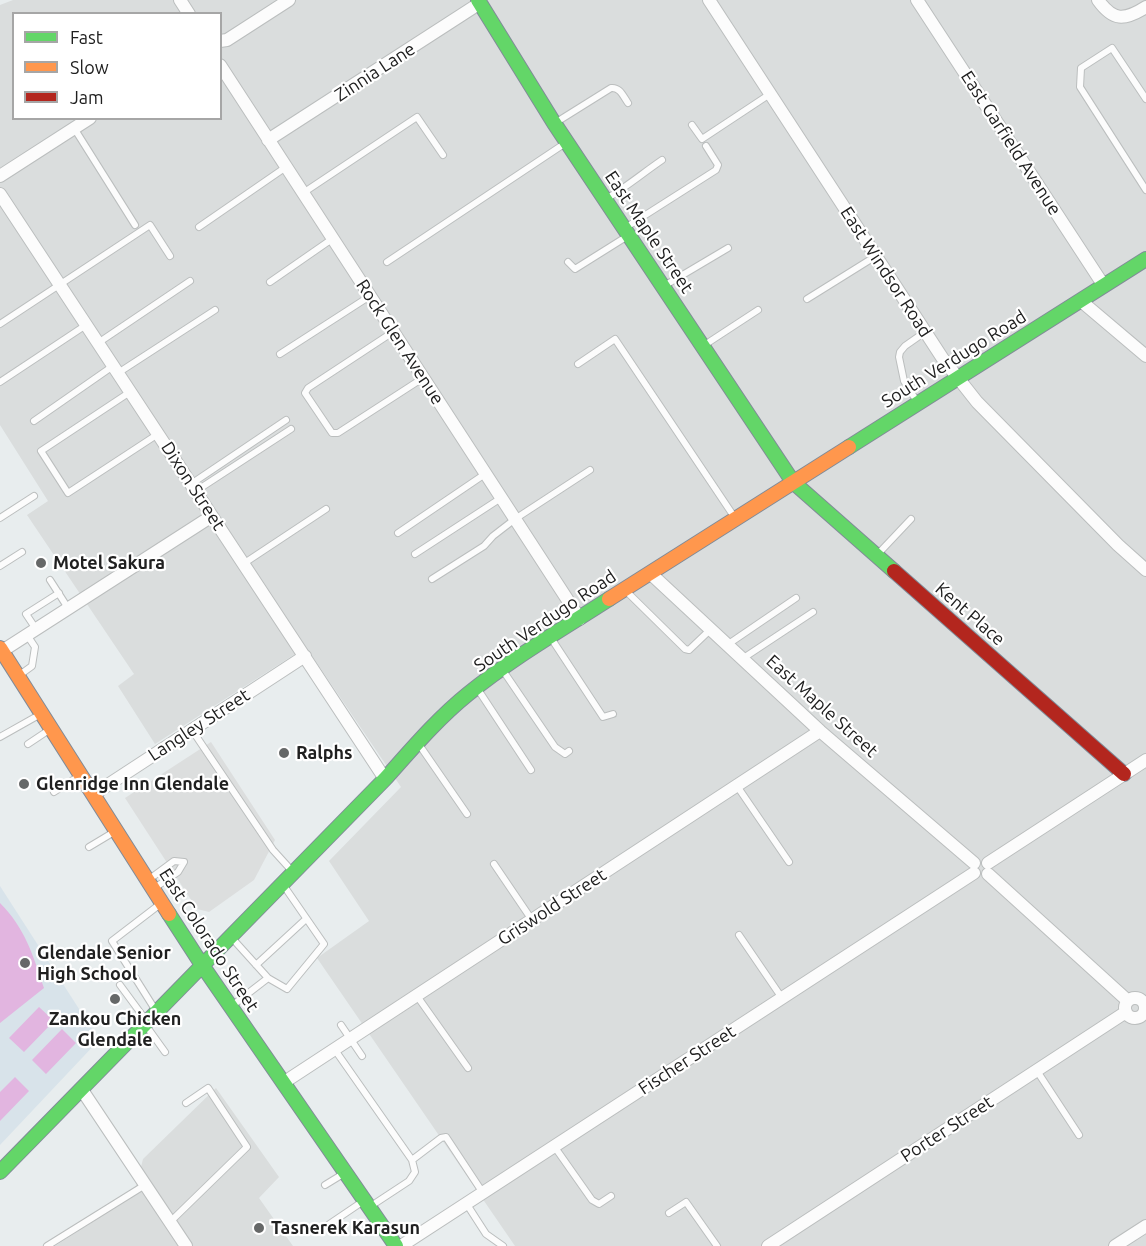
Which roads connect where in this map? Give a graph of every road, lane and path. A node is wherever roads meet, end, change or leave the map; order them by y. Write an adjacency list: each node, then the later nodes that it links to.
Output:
1 (289, 0): 7 (street)
2 (709, 0): 9 (street, East Windsor Road)
3 (917, 0): 41 (street, East Garfield Avenue)
4 (1098, 0): 6 (street)
5 (479, 2): 13 (main road, East Maple Street); 16 (street, Zinnia Lane)
6 (1146, 8)
7 (222, 41)
8 (222, 68): 16 (street, Rock Glen Avenue)
9 (770, 94): 14 (lane); 33 (street, East Windsor Road)
10 (1146, 99): 23 (lane)
11 (628, 103): 13 (lane)
12 (87, 120): 15 (street)
13 (554, 123): 17 (main road, East Maple Street)
14 (692, 125)
15 (74, 128): 22 (street); 27 (lane)
16 (268, 140): 21 (street, Rock Glen Avenue)
17 (567, 142): 26 (main road, East Maple Street); 35 (lane)
18 (706, 146): 29 (lane)
19 (443, 155): 25 (lane)
20 (662, 160): 26 (lane)
21 (286, 167): 25 (street, Rock Glen Avenue); 28 (lane)
22 (0, 176)
23 (1146, 190)
24 (0, 194): 39 (street, Dixon Street)
25 (303, 194): 30 (street, Rock Glen Avenue)
26 (605, 199): 29 (main road, East Maple Street)
27 (135, 225)
28 (199, 227)
29 (627, 232): 36 (lane); 40 (main road, East Maple Street)
30 (332, 238): 38 (lane); 42 (street, Rock Glen Avenue)
31 (728, 248): 40 (lane)
32 (170, 256): 39 (lane)
33 (876, 256): 43 (lane); 50 (street, East Windsor Road)
34 (1146, 259): 41 (main road, South Verdugo Road)
35 (387, 262)
36 (568, 262)
37 (190, 281): 51 (lane)
38 (270, 282)
39 (60, 286): 47 (lane); 48 (street, Dixon Street)
40 (664, 286): 52 (main road, East Maple Street)
41 (1104, 286): 44 (main road, South Verdugo Road)
42 (370, 296): 49 (street, Rock Glen Avenue); 53 (lane)
43 (807, 299)
44 (1081, 301): 54 (street); 58 (main road, South Verdugo Road)
45 (215, 310): 56 (lane)
46 (758, 310): 52 (lane)
47 (0, 324)
48 (86, 325): 51 (street, Dixon Street); 59 (lane)
49 (393, 332): 57 (street, Rock Glen Avenue); 57 (lane)
50 (925, 332): 58 (street, East Windsor Road); 61 (lane)
51 (98, 343): 56 (street, Dixon Street)
52 (703, 346): 68 (main road, East Maple Street)
53 (280, 354)
54 (1146, 356)
55 (578, 364): 75 (lane)
56 (116, 370): 60 (street, Dixon Street); 63 (lane)
57 (423, 378): 67 (street, Rock Glen Avenue)
58 (958, 378): 61 (main road, South Verdugo Road); 84 (street, East Windsor Road)
59 (0, 382)
60 (130, 392): 65 (street, Dixon Street); 65 (lane)
61 (918, 403): 68 (main road, South Verdugo Road)
62 (285, 420): 69 (lane)
63 (34, 421)
64 (291, 429): 69 (lane)
65 (158, 434): 69 (street, Dixon Street)
66 (590, 470): 76 (lane)
67 (486, 474): 71 (street, Rock Glen Avenue); 78 (lane)
68 (793, 482): 75 (main road, South Verdugo Road); 81 (main road, Kent Place)
69 (193, 488): 73 (street, Dixon Street)
70 (34, 496): 74 (lane)
71 (501, 498): 76 (street, Rock Glen Avenue); 80 (lane)
72 (326, 509): 82 (lane)
73 (212, 516): 82 (street, Dixon Street); 91 (street)
74 (0, 518)
75 (735, 518): 85 (main road, South Verdugo Road)
76 (515, 519): 86 (lane); 93 (street, Rock Glen Avenue)
77 (910, 519): 81 (lane)
78 (398, 533)
79 (22, 552): 83 (lane)
80 (415, 554)
81 (876, 556): 115 (main road, Kent Place)
82 (243, 564): 99 (street, Dixon Street)
83 (0, 566)
84 (1146, 570)
85 (650, 573): 88 (main road, South Verdugo Road); 94 (street, East Maple Street)
86 (432, 579)
87 (50, 580): 89 (lane)
88 (625, 590): 93 (main road, South Verdugo Road); 94 (lane)
89 (59, 593): 91 (lane); 95 (lane)
90 (796, 598): 97 (lane)
91 (68, 608): 95 (street)
92 (813, 612): 100 (lane)
93 (580, 619): 96 (main road, South Verdugo Road)
94 (711, 630): 97 (street, East Maple Street)
95 (31, 632): 98 (street); 102 (lane)
96 (550, 637): 101 (main road, South Verdugo Road); 105 (lane)
97 (727, 645): 100 (street, East Maple Street)
98 (1, 650): 102 (main road, East Colorado Street)
99 (305, 656): 107 (street, Langley Street); 117 (street, Dixon Street)
100 (742, 658): 108 (street, East Maple Street)
101 (502, 669): 103 (main road, South Verdugo Road); 112 (lane)
102 (12, 672): 104 (main road, East Colorado Street)
103 (477, 688): 110 (main road, South Verdugo Road); 114 (lane)
104 (42, 713): 106 (main road, East Colorado Street); 109 (lane)
105 (613, 714)
106 (52, 728): 111 (lane); 116 (main road, East Colorado Street)
107 (192, 730): 120 (street, Langley Street); 128 (lane)
108 (820, 731): 118 (street, Griswold Street); 126 (street, East Maple Street)
109 (0, 737)
110 (418, 743): 117 (main road, South Verdugo Road); 121 (lane)
111 (28, 744)
112 (569, 751)
113 (1146, 760): 115 (street)
114 (531, 771)
115 (1124, 774): 127 (street)
116 (81, 775): 119 (lane); 120 (main road, East Colorado Street)
117 (385, 778): 128 (main road, South Verdugo Road)
118 (737, 786): 124 (lane); 133 (street, Griswold Street)
119 (54, 792)
120 (94, 794): 122 (main road, East Colorado Street)
121 (467, 814)
122 (117, 831): 123 (lane); 130 (main road, East Colorado Street)
123 (89, 847)
124 (789, 862)
125 (494, 864): 133 (lane)
126 (974, 868): 127 (street); 141 (street, Fischer Street)
127 (988, 868): 143 (street)
128 (293, 872): 129 (main road, South Verdugo Road)
129 (282, 883): 132 (lane); 135 (main road, South Verdugo Road)
130 (150, 885): 130 (lane); 131 (main road, East Colorado Street)
131 (162, 903): 136 (main road, East Colorado Street); 145 (lane)
132 (306, 919): 137 (lane); 138 (lane)
133 (532, 920): 140 (street, Griswold Street)
134 (739, 935): 141 (lane)
135 (230, 936): 136 (main road, South Verdugo Road); 137 (lane)
136 (202, 965): 142 (main road, East Colorado Street); 145 (main road, South Verdugo Road)
137 (256, 965): 138 (lane)
138 (268, 978): 142 (lane)
139 (120, 985): 145 (lane)
140 (417, 996): 147 (street, Griswold Street); 151 (lane)
141 (782, 998): 157 (street, Fischer Street)
142 (230, 1006): 153 (main road, East Colorado Street)
143 (1127, 1006): 144 (street); 144 (street); 152 (street, Porter Street)
144 (1144, 1008)
145 (150, 1019): 149 (lane); 154 (main road, South Verdugo Road)
146 (341, 1025): 147 (lane)
147 (350, 1039): 148 (street, Griswold Street); 150 (lane)
148 (335, 1050): 153 (street, Griswold Street); 158 (lane)
149 (165, 1052)
150 (362, 1056)
151 (468, 1068)
152 (1036, 1070): 156 (lane); 176 (street, Porter Street)
153 (284, 1083): 160 (main road, East Colorado Street)
154 (82, 1090): 159 (main road, South Verdugo Road); 161 (street)
155 (186, 1103): 168 (lane)
156 (1079, 1135)
157 (554, 1146): 163 (street, Fischer Street); 164 (lane)
158 (412, 1160): 163 (lane); 166 (lane)
159 (0, 1172)
160 (345, 1173): 162 (lane); 166 (main road, East Colorado Street)
161 (145, 1185): 168 (street); 172 (lane)
162 (325, 1185)
163 (483, 1192): 165 (street, Fischer Street)
164 (611, 1196)
165 (466, 1203): 171 (street, Fischer Street); 174 (lane)
166 (367, 1204): 169 (lane); 171 (main road, East Colorado Street)
167 (669, 1213): 175 (lane)
168 (170, 1222): 173 (street)
169 (328, 1225)
170 (1146, 1226): 177 (street)
171 (393, 1245)
172 (47, 1246)
173 (186, 1246)
174 (503, 1246)
175 (717, 1246)
176 (768, 1246)
177 (1115, 1246)

